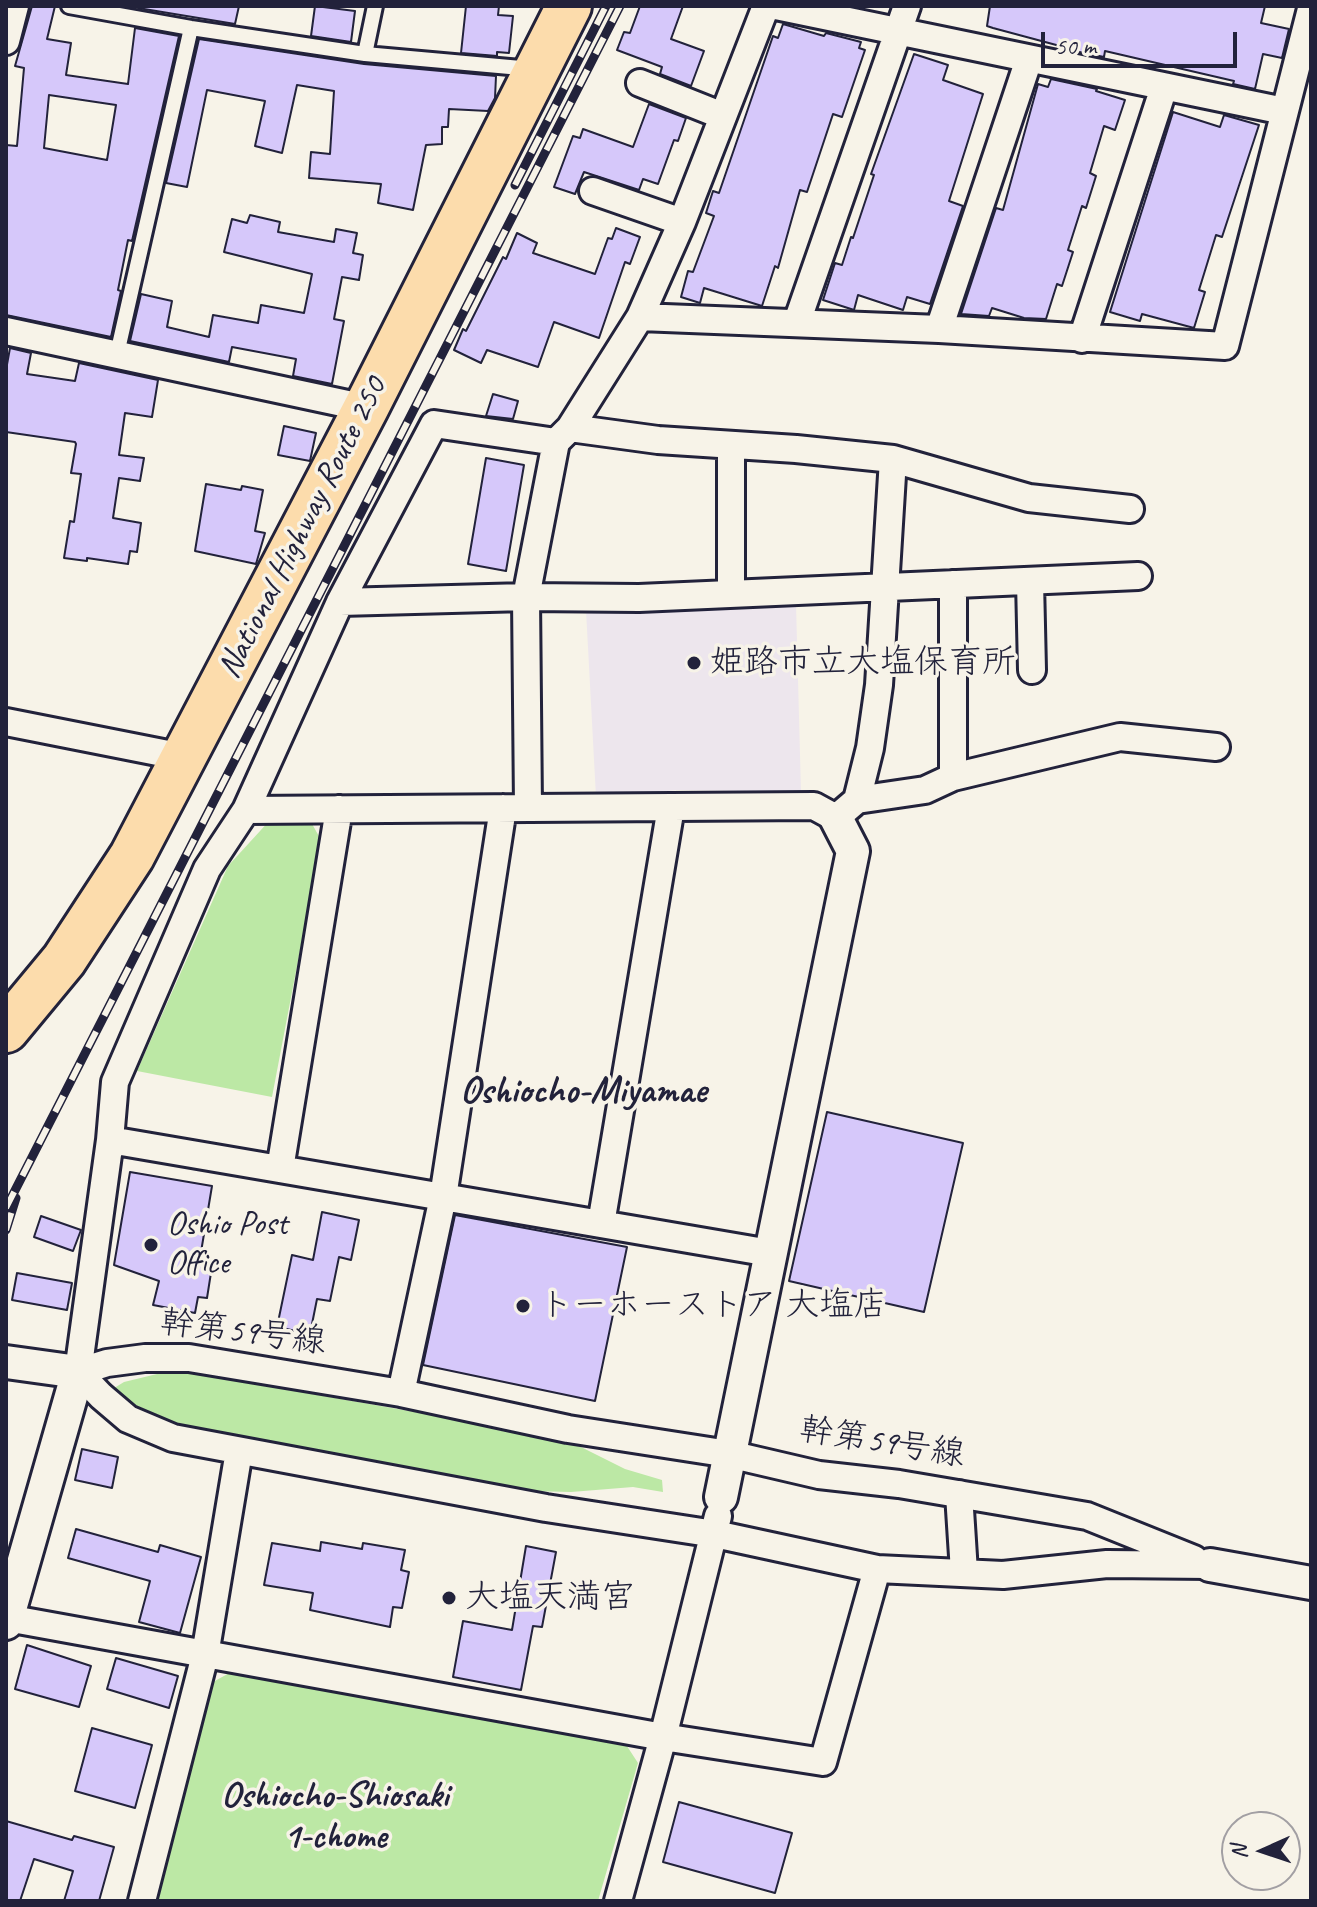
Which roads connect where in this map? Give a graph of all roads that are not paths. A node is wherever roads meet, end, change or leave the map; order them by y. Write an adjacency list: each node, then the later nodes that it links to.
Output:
1 (15, 6): 11 (street)
2 (69, 6): 9 (lane)
3 (375, 6): 12 (lane)
4 (569, 6): 14 (highway, National Highway Route 250)
5 (766, 6): 18 (street)
6 (776, 6): 10 (street)
7 (907, 6): 10 (street)
8 (1311, 9): 17 (street)
9 (191, 28): 12 (lane); 26 (lane)
10 (896, 31): 13 (street); 22 (street)
11 (6, 41)
12 (365, 54): 14 (lane)
13 (1029, 59): 16 (street); 23 (street)
14 (537, 70): 27 (highway, National Highway Route 250)
15 (640, 83): 18 (street)
16 (1164, 87): 17 (street); 25 (street)
17 (1284, 111): 25 (street)
18 (723, 116): 20 (street)
19 (593, 191): 20 (street)
20 (682, 222): 21 (street)
21 (640, 317): 22 (street); 28 (street)
22 (797, 322): 23 (street)
23 (939, 329): 25 (street)
24 (6, 331): 26 (street)
25 (1082, 339)
26 (117, 354): 27 (street)
27 (366, 408): 42 (highway, National Highway Route 250)
28 (563, 435): 29 (street); 37 (street); 38 (street)
29 (731, 445): 30 (street); 36 (street)
30 (893, 459): 31 (street); 35 (street)
31 (1130, 509)
32 (1138, 576): 33 (street)
33 (1030, 581): 34 (street); 39 (street)
34 (953, 584): 35 (street); 43 (street)
35 (883, 588): 36 (street); 47 (street)
36 (731, 594): 37 (street)
37 (526, 597): 38 (street); 45 (street)
38 (340, 602): 48 (street)
39 (1032, 670)
40 (6, 722): 42 (street)
41 (1216, 747): 43 (street)
42 (183, 757): 49 (highway, National Highway Route 250)
43 (953, 777): 47 (street)
44 (671, 807): 45 (street); 47 (street); 53 (street)
45 (516, 808): 46 (street); 52 (street)
46 (339, 809): 48 (street); 51 (street)
47 (847, 809): 54 (street)
48 (246, 810): 50 (street)
49 (6, 1030)
50 (110, 1140): 51 (street); 56 (street)
51 (280, 1169): 52 (street)
52 (443, 1197): 53 (street); 57 (street)
53 (601, 1224): 54 (street)
54 (770, 1253): 59 (street)
55 (6, 1362): 56 (street)
56 (78, 1372): 57 (street, 幹第59号線); 58 (street, 幹第59号線); 67 (street)
57 (401, 1393): 59 (street, 幹第59号線)
58 (239, 1451): 62 (street, 幹第59号線); 68 (street)
59 (729, 1454): 60 (street, 幹第59号線); 61 (street)
60 (959, 1494): 63 (street, 幹第59号線); 65 (street)
61 (721, 1497): 62 (street)
62 (715, 1534): 64 (street, 幹第59号線); 69 (street)
63 (1210, 1565): 65 (street, 幹第59号線); 66 (street, 幹第59号線)
64 (877, 1569): 65 (street, 幹第59号線); 69 (street)
65 (964, 1572)
66 (1311, 1583)
67 (7, 1621): 68 (street)
68 (205, 1655): 69 (street); 70 (street)
69 (663, 1737): 71 (street)
70 (142, 1901)
71 (618, 1901)

